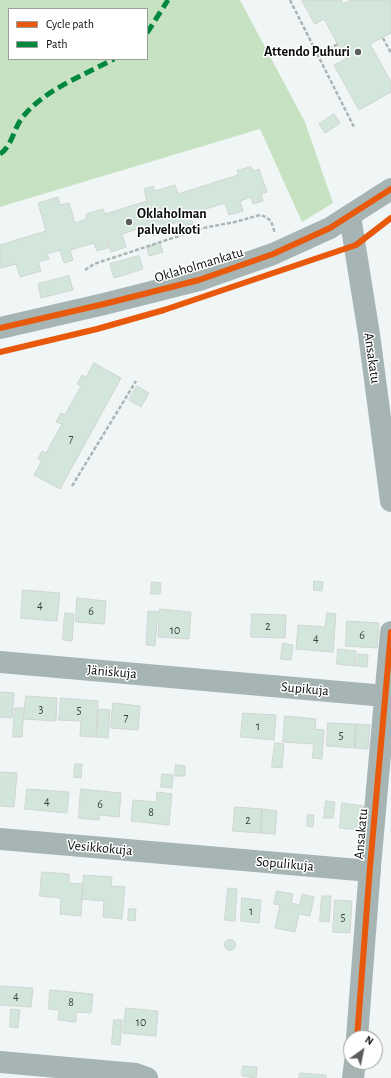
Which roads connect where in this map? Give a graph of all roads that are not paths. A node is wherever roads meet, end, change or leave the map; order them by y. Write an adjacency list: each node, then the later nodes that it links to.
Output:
1 (391, 189): 2 (street, Oklaholmankatu)
2 (350, 216): 3 (street, Oklaholmankatu); 4 (street, Ansakatu)
3 (0, 328)
4 (391, 491)
5 (391, 632): 8 (street, Ansakatu)
6 (0, 662): 7 (street, Jäniskuja)
7 (224, 682): 8 (street, Supikuja)
8 (385, 696): 11 (street, Ansakatu)
9 (0, 839): 10 (street, Vesikkokuja)
10 (201, 857): 11 (street, Sopulikuja)
11 (370, 871): 12 (street, Ansakatu)
12 (357, 1030)
13 (0, 1062): 14 (street)
14 (142, 1076)

